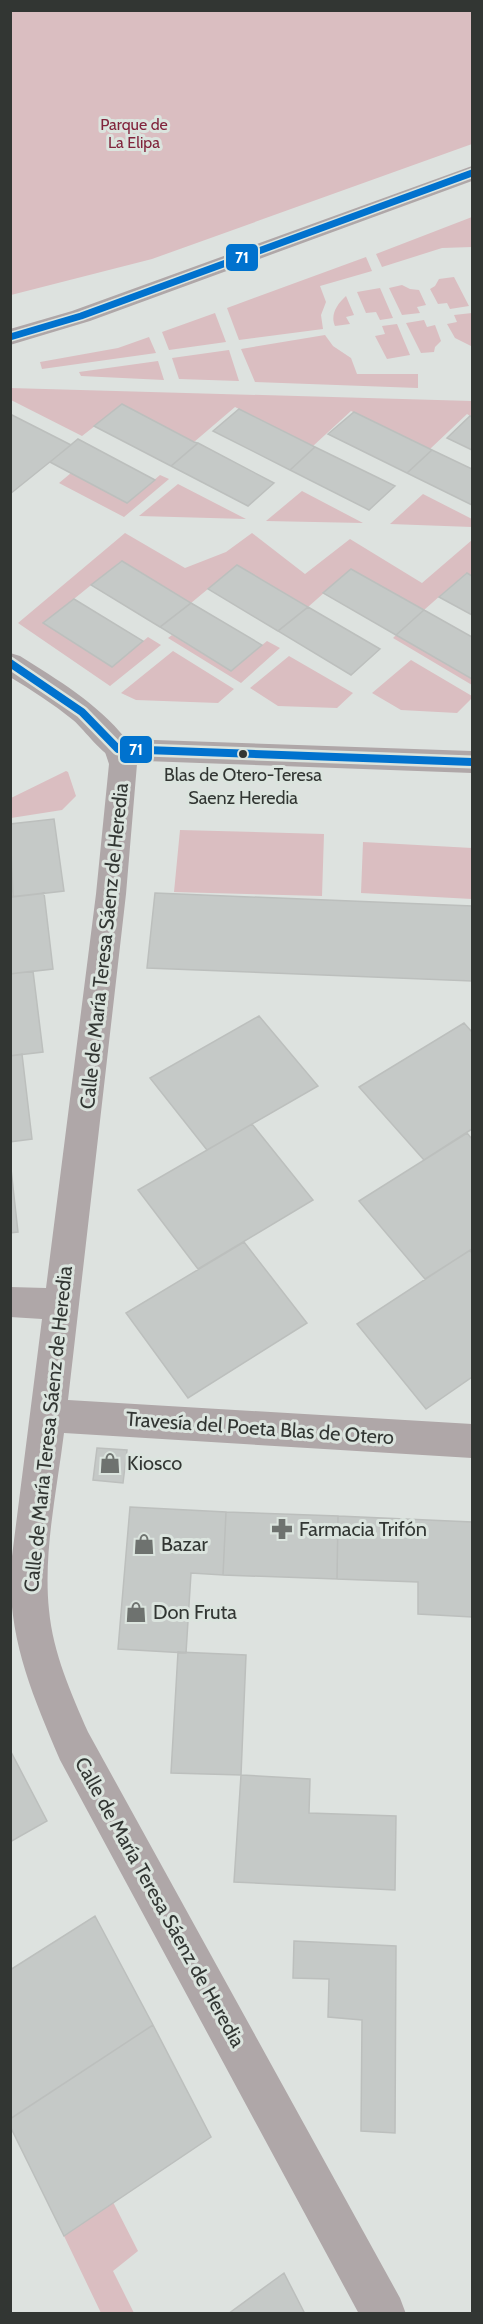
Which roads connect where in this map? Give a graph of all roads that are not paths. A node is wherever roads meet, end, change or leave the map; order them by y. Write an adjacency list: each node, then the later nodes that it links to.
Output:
1 (472, 172): 2 (street)
2 (10, 337)
3 (10, 663): 4 (street)
4 (118, 749): 5 (street); 7 (street, Calle de María Teresa Sáenz de Heredia)
5 (472, 762)
6 (10, 1302): 7 (street)
7 (61, 1304): 8 (street, Calle de María Teresa Sáenz de Heredia)
8 (48, 1415): 9 (street, Travesía del Poeta Blas de Otero); 10 (street, Calle de María Teresa Sáenz de Heredia)
9 (472, 1441)
10 (384, 2313)

